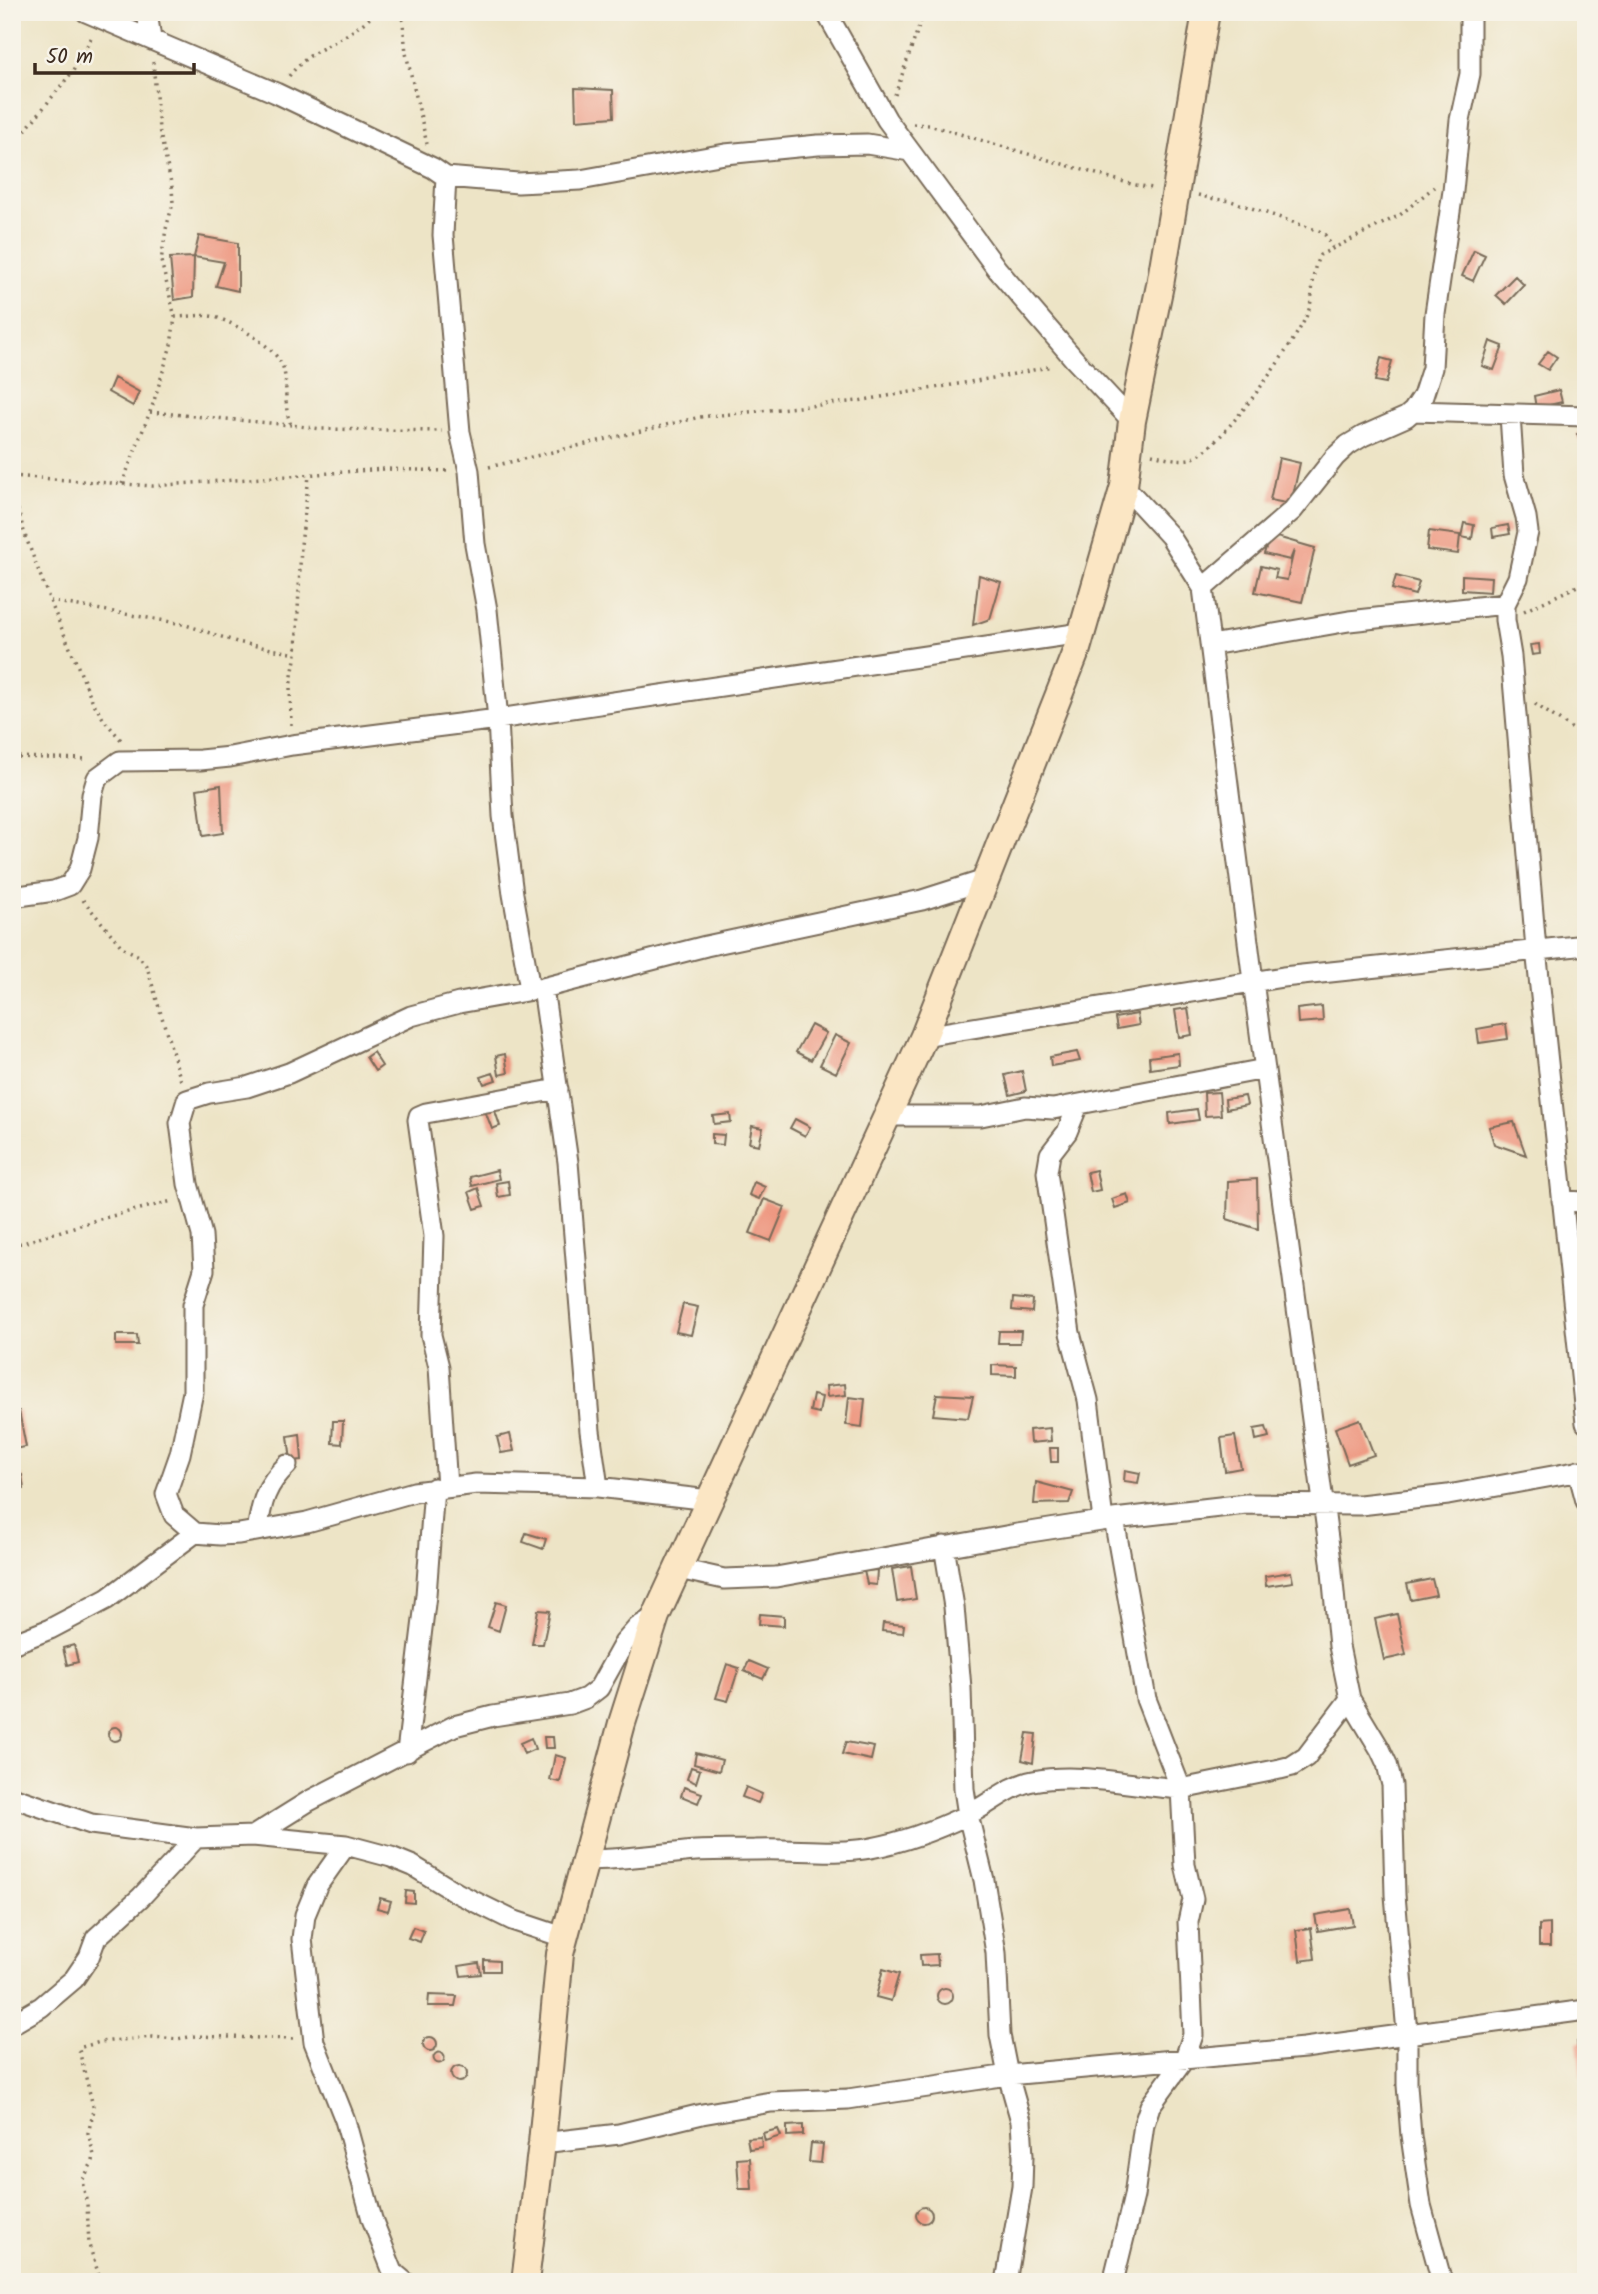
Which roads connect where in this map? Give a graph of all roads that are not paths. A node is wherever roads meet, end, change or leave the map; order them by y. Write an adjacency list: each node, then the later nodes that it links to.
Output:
1 (147, 12): 6 (street)
2 (826, 12): 7 (street)
3 (1206, 12): 12 (main road)
4 (1470, 12): 9 (street)
5 (94, 15): 6 (street)
6 (150, 38): 8 (street)
7 (910, 151): 8 (street); 12 (street)
8 (439, 172): 18 (street)
9 (1413, 411): 10 (street); 14 (street)
10 (1510, 415): 11 (street); 15 (street)
11 (1586, 416)
12 (1132, 421): 13 (main road)
13 (1124, 486): 14 (street); 16 (main road)
14 (1203, 588): 17 (street)
15 (1505, 612): 17 (street); 22 (street)
16 (1081, 633): 18 (street); 19 (main road)
17 (1211, 645): 23 (street)
18 (498, 719): 20 (street); 24 (street)
19 (988, 879): 24 (street); 25 (main road)
20 (12, 897)
21 (1586, 944): 22 (street)
22 (1536, 949): 23 (street); 30 (street)
23 (1253, 981): 25 (street); 26 (street)
24 (536, 988): 27 (street); 42 (street)
25 (925, 1036): 29 (main road)
26 (1265, 1069): 28 (street); 39 (street)
27 (558, 1090): 35 (street); 36 (street)
28 (1077, 1105): 29 (street); 40 (street)
29 (887, 1116): 37 (main road)
30 (1562, 1200): 31 (street); 32 (street)
31 (1586, 1202)
32 (1586, 1423)
33 (287, 1465): 41 (street)
34 (1582, 1471): 38 (street); 39 (street)
35 (441, 1488): 36 (street); 41 (street); 48 (street)
36 (598, 1488): 37 (street)
37 (709, 1500): 44 (main road)
38 (1586, 1501)
39 (1322, 1503): 40 (street); 47 (street)
40 (1109, 1519): 43 (street); 49 (street)
41 (257, 1531): 42 (street)
42 (195, 1533): 46 (street)
43 (944, 1546): 44 (street); 51 (street)
44 (679, 1569): 45 (main road)
45 (656, 1616): 48 (street); 55 (main road)
46 (12, 1644)
47 (1350, 1699): 49 (street); 59 (street)
48 (407, 1752): 52 (street)
49 (1181, 1790): 51 (street); 60 (street)
50 (12, 1797): 53 (street)
51 (968, 1815): 55 (street); 61 (street)
52 (253, 1836): 53 (street); 54 (street)
53 (196, 1838): 58 (street)
54 (346, 1845): 56 (street); 63 (street)
55 (585, 1860): 56 (main road)
56 (563, 1937): 62 (main road)
57 (1586, 2010): 59 (street)
58 (12, 2024)
59 (1407, 2033): 60 (street); 67 (street)
60 (1185, 2058): 61 (street); 66 (street)
61 (1008, 2074): 62 (street); 65 (street)
62 (542, 2143): 64 (main road)
63 (405, 2282)
64 (525, 2282)
65 (1006, 2282)
66 (1113, 2282)
67 (1442, 2282)

